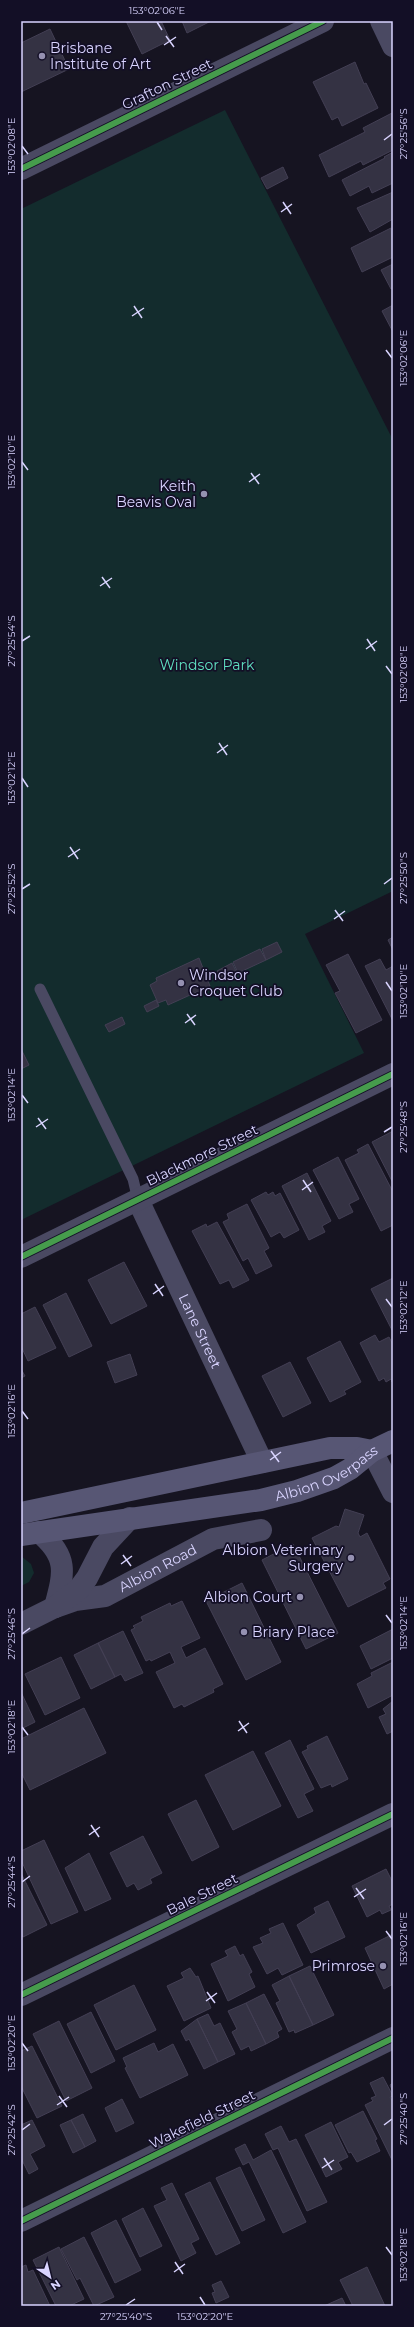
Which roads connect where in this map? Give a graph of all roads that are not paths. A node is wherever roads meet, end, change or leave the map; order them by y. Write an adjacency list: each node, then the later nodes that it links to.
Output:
1 (323, 21): 4 (street, Grafton Street)
2 (381, 21): 3 (street)
3 (393, 46)
4 (21, 169)
5 (40, 989): 7 (lane)
6 (393, 1074): 7 (street, Blackmore Street)
7 (138, 1200): 8 (street, Blackmore Street); 11 (street, Lane Street)
8 (21, 1257)
9 (393, 1441): 10 (main road)
10 (372, 1451): 11 (main road, Albion Overpass); 12 (street); 14 (main road, Albion Overpass)
11 (262, 1462): 13 (main road, Albion Overpass)
12 (393, 1492)
13 (21, 1513)
14 (130, 1518): 16 (main road, Albion Overpass); 17 (street, Albion Road)
15 (261, 1530): 17 (street, Albion Road)
16 (30, 1533): 17 (street)
17 (55, 1607): 18 (street, Albion Road)
18 (21, 1624)
19 (393, 1814): 20 (street, Bale Street)
20 (21, 1995)
21 (393, 2038): 22 (street, Wakefield Street)
22 (21, 2221)

